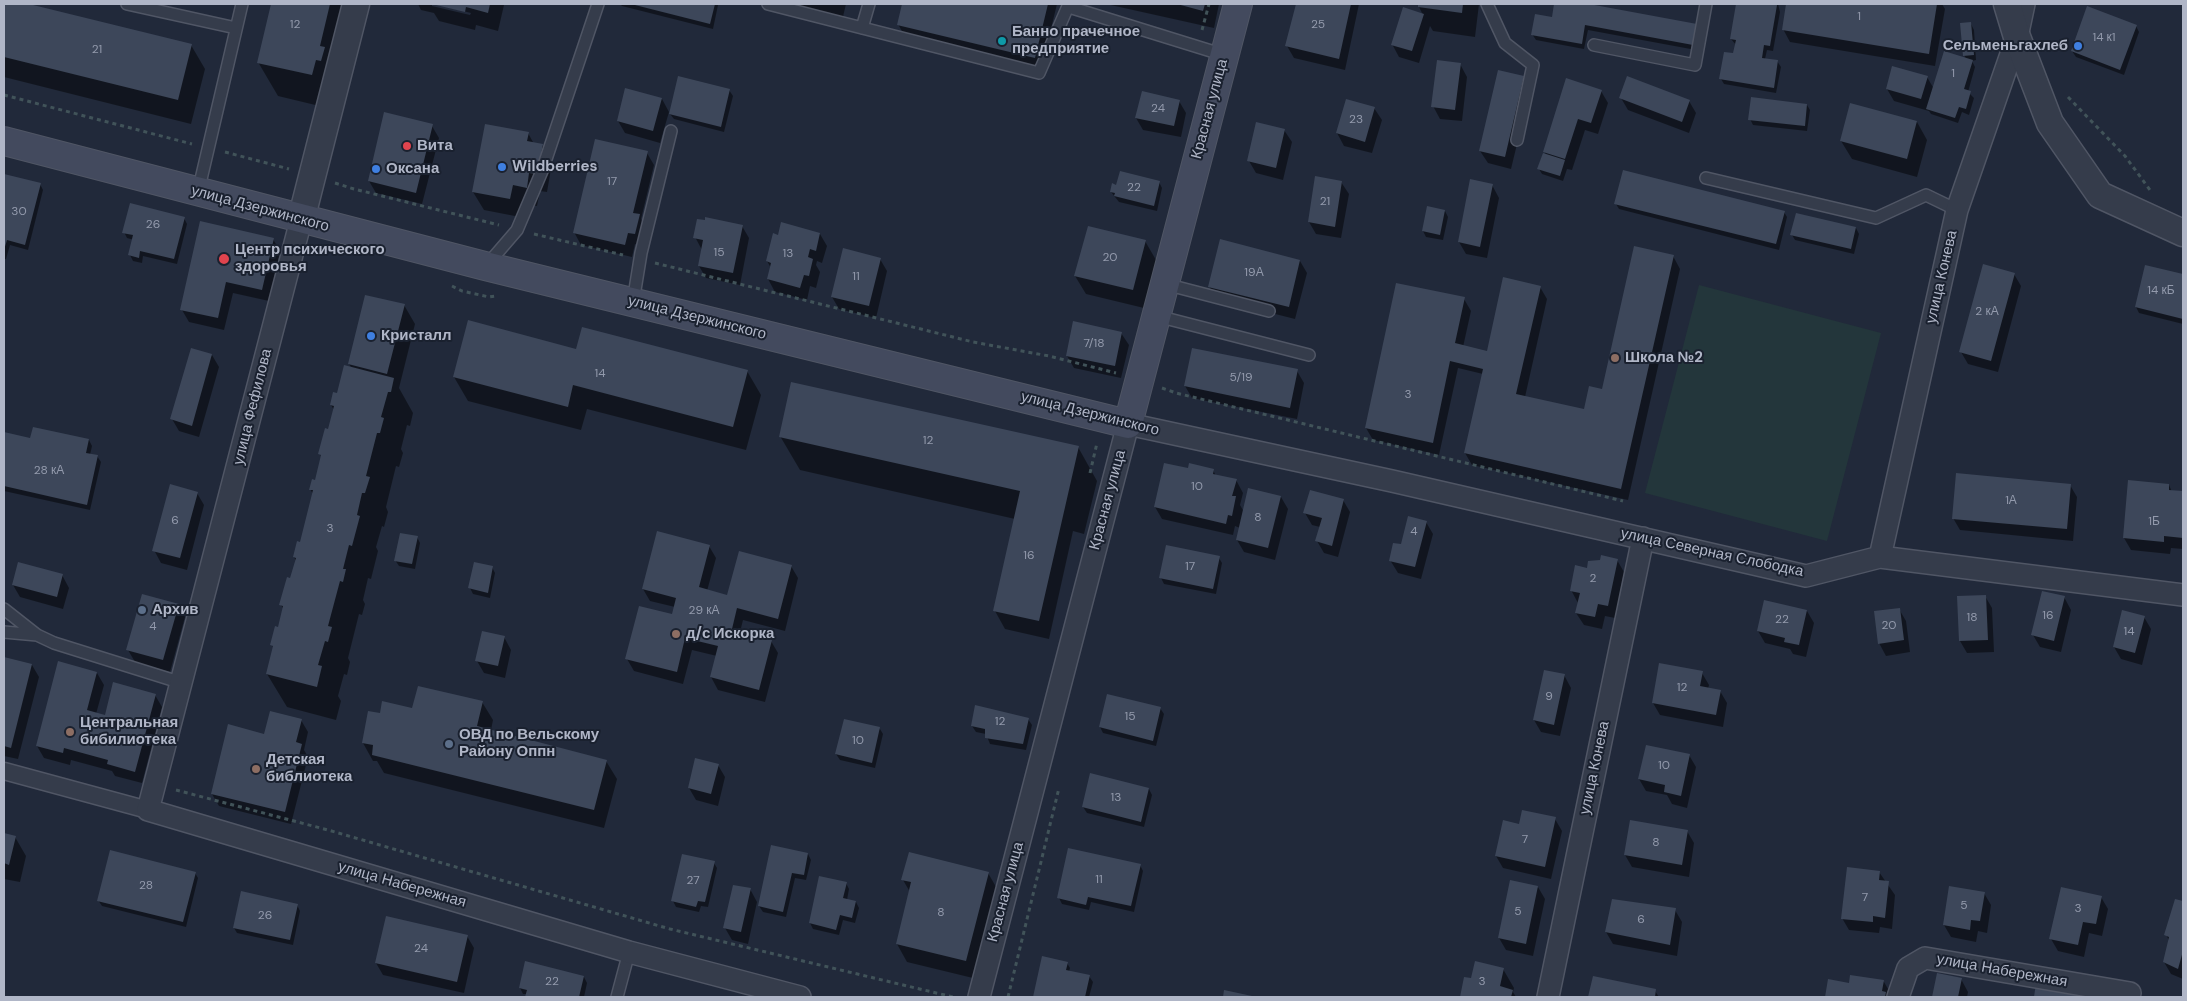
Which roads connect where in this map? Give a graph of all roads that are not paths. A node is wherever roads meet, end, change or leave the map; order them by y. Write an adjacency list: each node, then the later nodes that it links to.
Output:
1 (127, 4): 13 (lane)
2 (242, 4): 13 (lane)
3 (356, 4): 24 (street, улица Фефилова)
4 (598, 4): 26 (lane)
5 (768, 4): 14 (lane)
6 (869, 4): 14 (lane)
7 (1238, 4): 17 (main road, Красная улица)
8 (1487, 4): 19 (lane)
9 (1706, 4): 16 (lane)
10 (2007, 4): 15 (street)
11 (2024, 4): 15 (street, улица Конева)
12 (1069, 5): 14 (lane); 17 (lane)
13 (236, 28): 22 (lane)
14 (862, 28)
15 (2017, 37): 23 (street, улица Конева); 25 (street)
16 (1594, 45)
17 (1224, 55): 27 (main road, Красная улица)
18 (671, 131): 28 (lane)
19 (1517, 140)
20 (4, 141): 22 (main road, улица Дзержинского)
21 (1706, 178): 23 (lane)
22 (198, 192): 24 (main road, улица Дзержинского)
23 (1957, 210): 35 (street, улица Конева)
24 (301, 220): 26 (main road, улица Дзержинского); 40 (street, улица Фефилова)
25 (2183, 233)
26 (486, 266): 28 (main road, улица Дзержинского)
27 (1165, 284): 29 (lane); 30 (main road, Красная улица)
28 (633, 302): 32 (main road, улица Дзержинского)
29 (1268, 311)
30 (1157, 316): 31 (lane); 32 (main road, Красная улица)
31 (1309, 355)
32 (1128, 424): 33 (street, улица Дзержинского); 47 (street, Красная улица)
33 (1392, 481): 34 (street, улица Северная Слободка)
34 (1643, 538): 35 (street, улица Северная Слободка); 48 (street, улица Конева)
35 (1880, 556): 36 (street, улица Северная Слободка)
36 (2183, 595)
37 (4, 609): 39 (lane)
38 (4, 632): 39 (lane)
39 (38, 635): 40 (lane)
40 (182, 683): 42 (street, улица Фефилова)
41 (4, 771): 42 (street, улица Набережная)
42 (148, 810): 43 (street, улица Набережная)
43 (629, 952): 45 (lane); 46 (street, улица Набережная)
44 (2130, 993): 49 (street, улица Набережная)
45 (617, 997)
46 (800, 997)
47 (979, 997)
48 (1548, 997)
49 (1898, 997)

